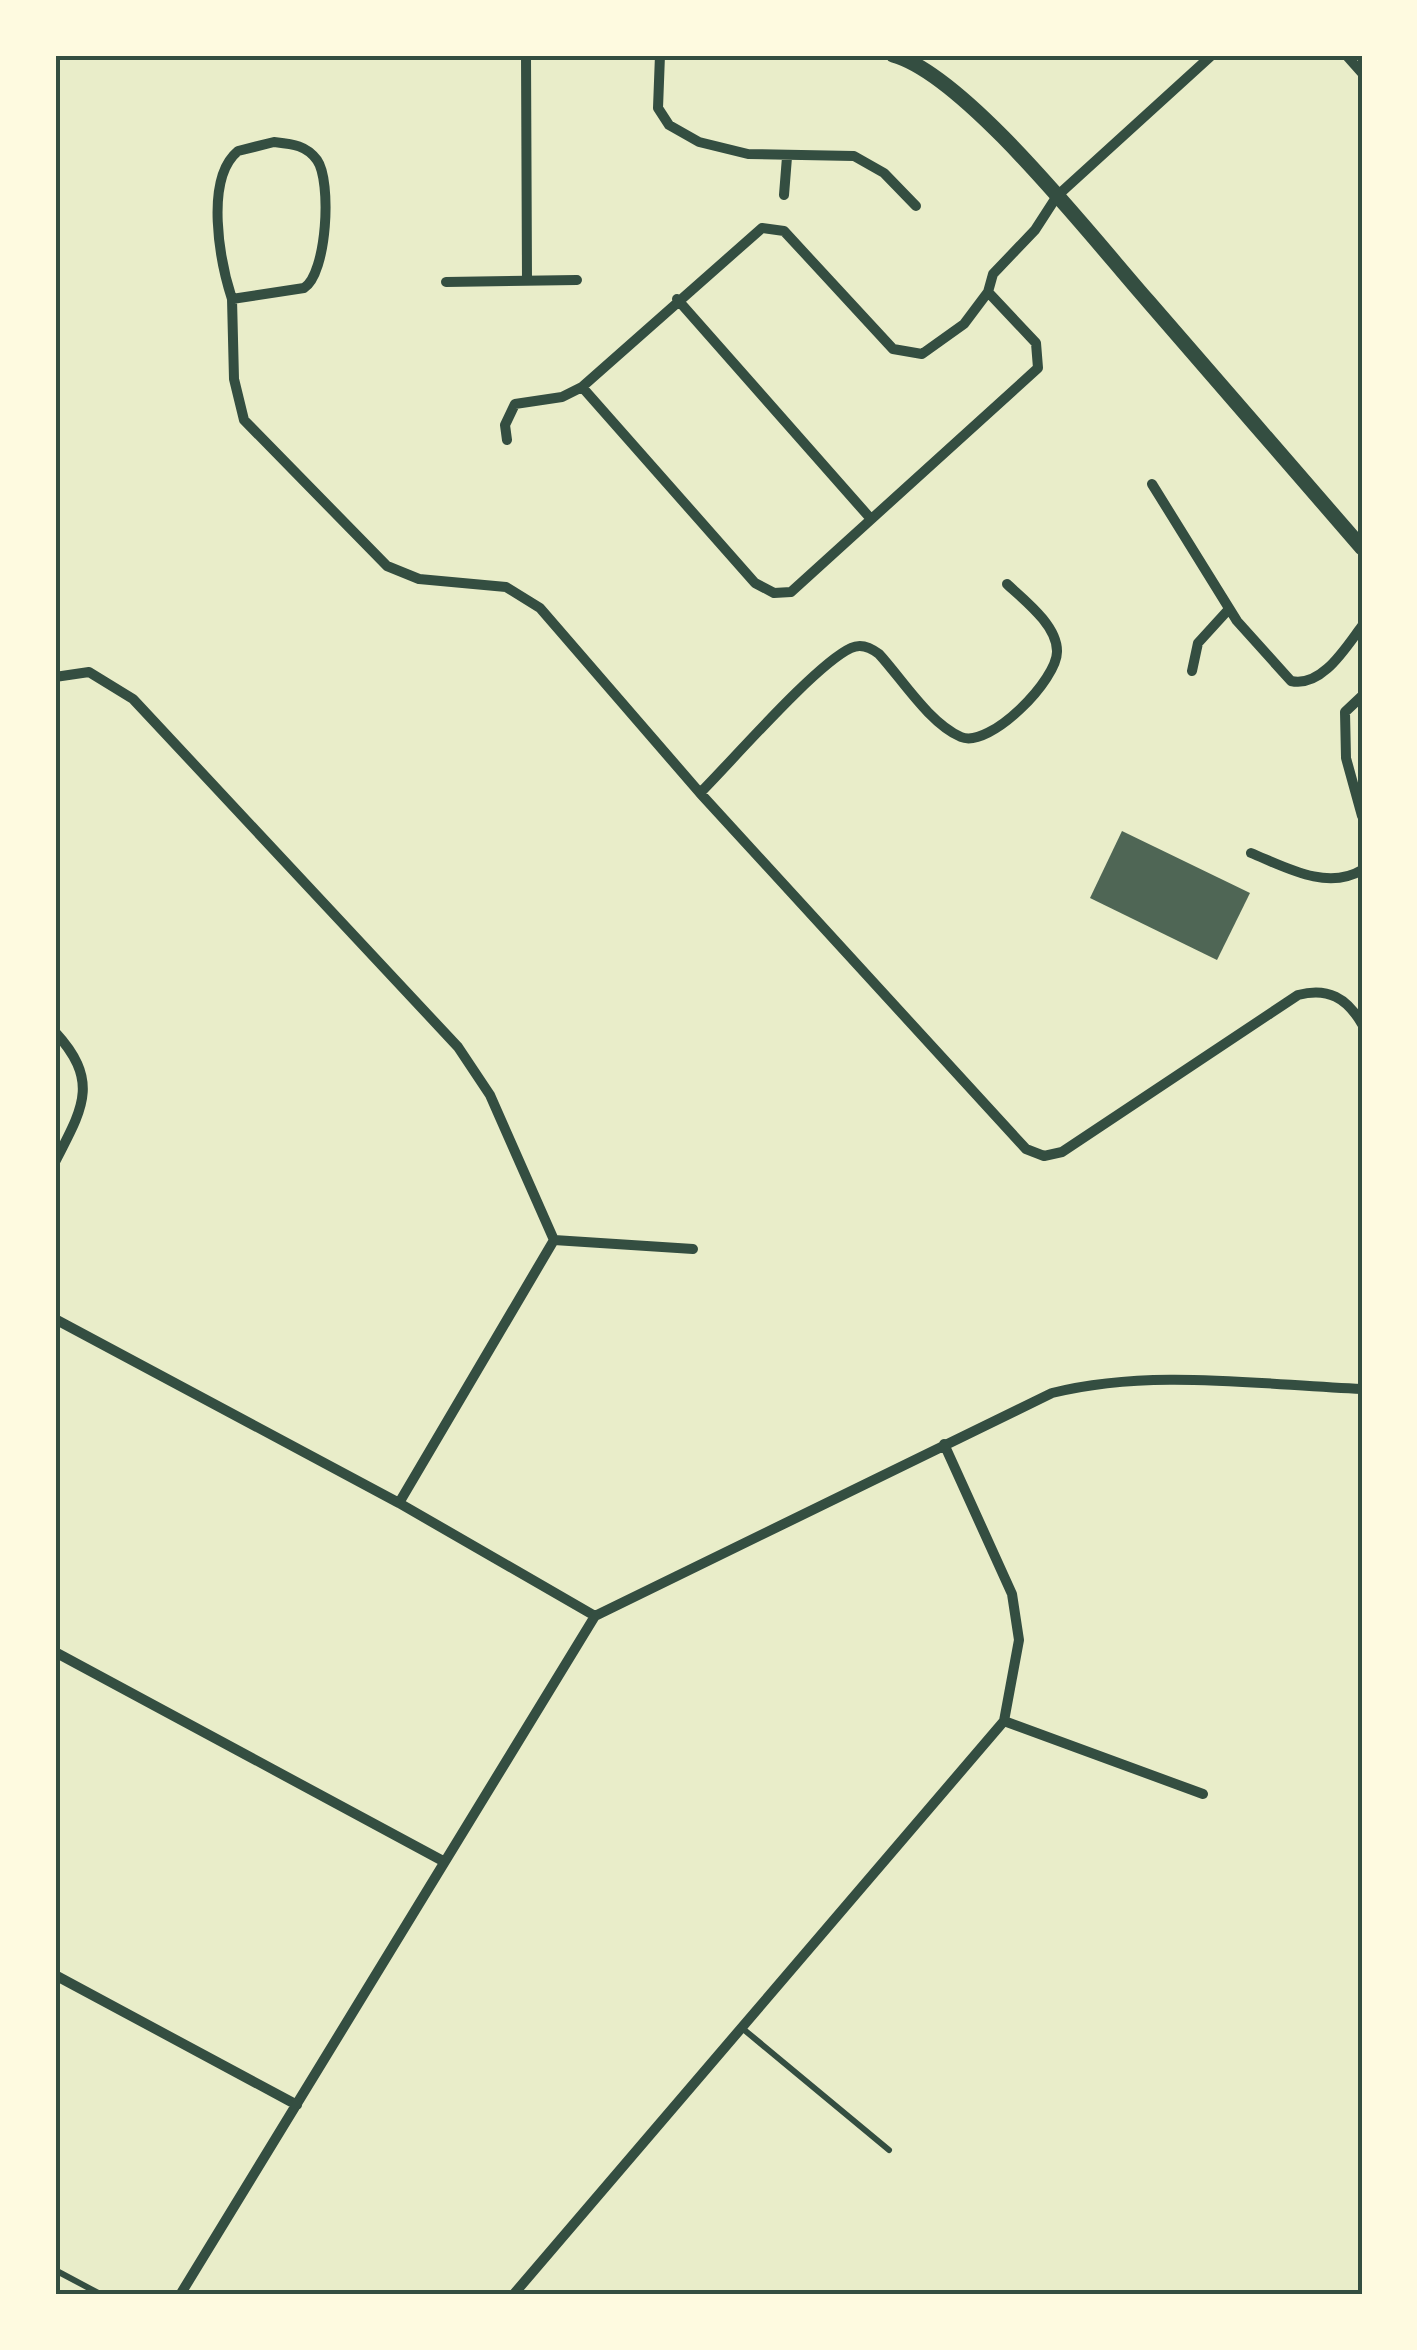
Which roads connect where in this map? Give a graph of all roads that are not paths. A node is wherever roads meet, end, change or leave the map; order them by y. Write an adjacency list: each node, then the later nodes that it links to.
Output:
1 (526, 55): 11 (street)
2 (660, 55): 7 (street)
3 (1212, 55): 9 (street)
4 (1346, 55): 6 (street)
5 (901, 56): 9 (street)
6 (1362, 73)
7 (787, 157): 8 (street); 10 (street)
8 (784, 195)
9 (1056, 196): 14 (street); 21 (street)
10 (916, 206)
11 (527, 280): 12 (street); 13 (street)
12 (577, 280)
13 (446, 282)
14 (988, 292): 16 (street); 20 (street)
15 (232, 298): 15 (street); 29 (street)
16 (677, 299): 17 (street); 20 (street)
17 (582, 387): 18 (street); 20 (street)
18 (508, 440)
19 (1152, 484): 23 (street)
20 (871, 519)
21 (1362, 548)
22 (1006, 584): 29 (street)
23 (1229, 609): 24 (street); 25 (street)
24 (1362, 626)
25 (1192, 671)
26 (55, 677): 36 (street)
27 (1357, 700): 28 (street); 30 (street)
28 (1362, 712)
29 (700, 793): 33 (street)
30 (1362, 816)
31 (1251, 853): 32 (street)
32 (1362, 870)
33 (1362, 1024)
34 (55, 1032): 35 (street)
35 (55, 1162)
36 (554, 1240): 37 (street); 41 (street)
37 (693, 1248)
38 (55, 1320): 41 (street)
39 (1362, 1388): 40 (street)
40 (944, 1444): 42 (street); 44 (street)
41 (398, 1503): 42 (street)
42 (595, 1616): 46 (street)
43 (55, 1652): 46 (street)
44 (1004, 1721): 45 (street); 48 (street)
45 (1203, 1794)
46 (443, 1861): 49 (street)
47 (55, 1974): 49 (street)
48 (742, 2028): 50 (lane); 54 (street)
49 (297, 2105): 53 (street)
50 (890, 2150)
51 (55, 2270): 52 (lane)
52 (102, 2295)
53 (180, 2295)
54 (513, 2295)

